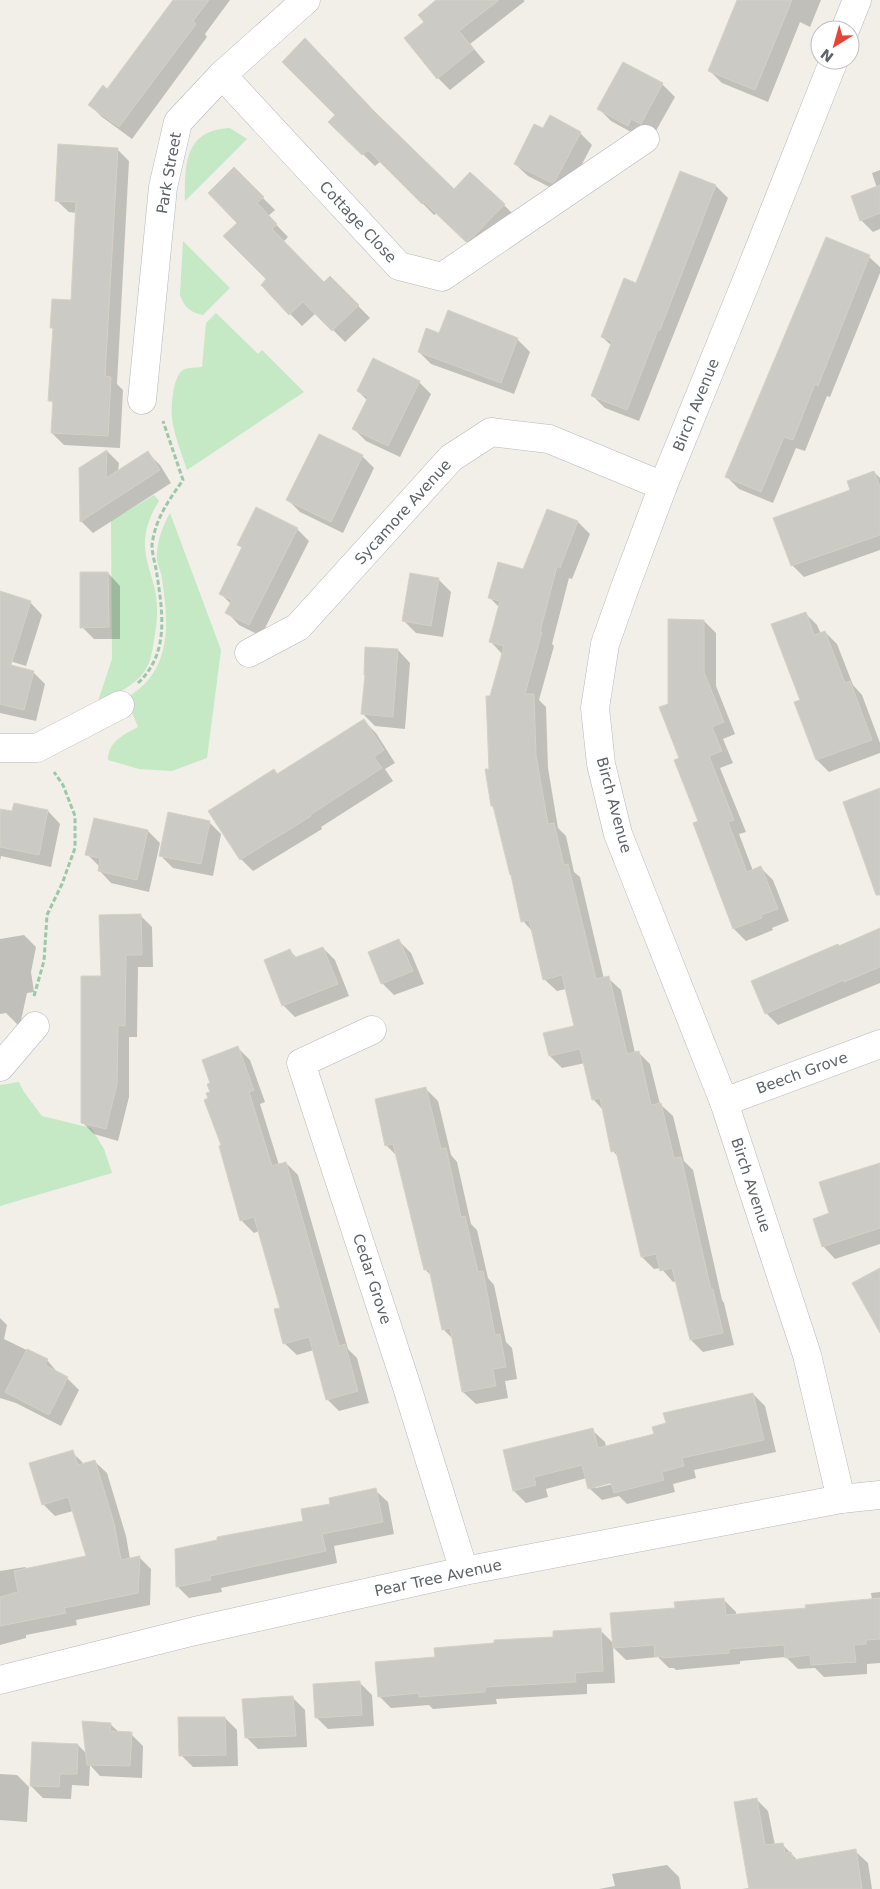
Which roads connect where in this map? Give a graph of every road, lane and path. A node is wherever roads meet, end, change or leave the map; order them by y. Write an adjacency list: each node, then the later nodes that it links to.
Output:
1 (306, 0): 5 (street, Park Street)
2 (857, 0): 3 (street)
3 (849, 20)
4 (830, 70): 8 (street, Birch Avenue)
5 (222, 75): 6 (street, Cottage Close); 7 (street, Park Street)
6 (644, 139)
7 (142, 400): 10 (path)
8 (663, 486): 9 (street, Sycamore Avenue); 17 (street, Birch Avenue)
9 (249, 653)
10 (120, 705): 12 (street)
11 (0, 748): 12 (street)
12 (37, 748): 13 (path)
13 (35, 1026): 16 (street)
14 (372, 1030): 20 (street, Cedar Grove)
15 (880, 1044): 17 (street, Beech Grove)
16 (0, 1067)
17 (724, 1102): 19 (street, Birch Avenue)
18 (880, 1495): 19 (street, Pear Tree Avenue)
19 (841, 1498): 20 (street, Pear Tree Avenue)
20 (464, 1571): 21 (street, Pear Tree Avenue)
21 (0, 1680)

